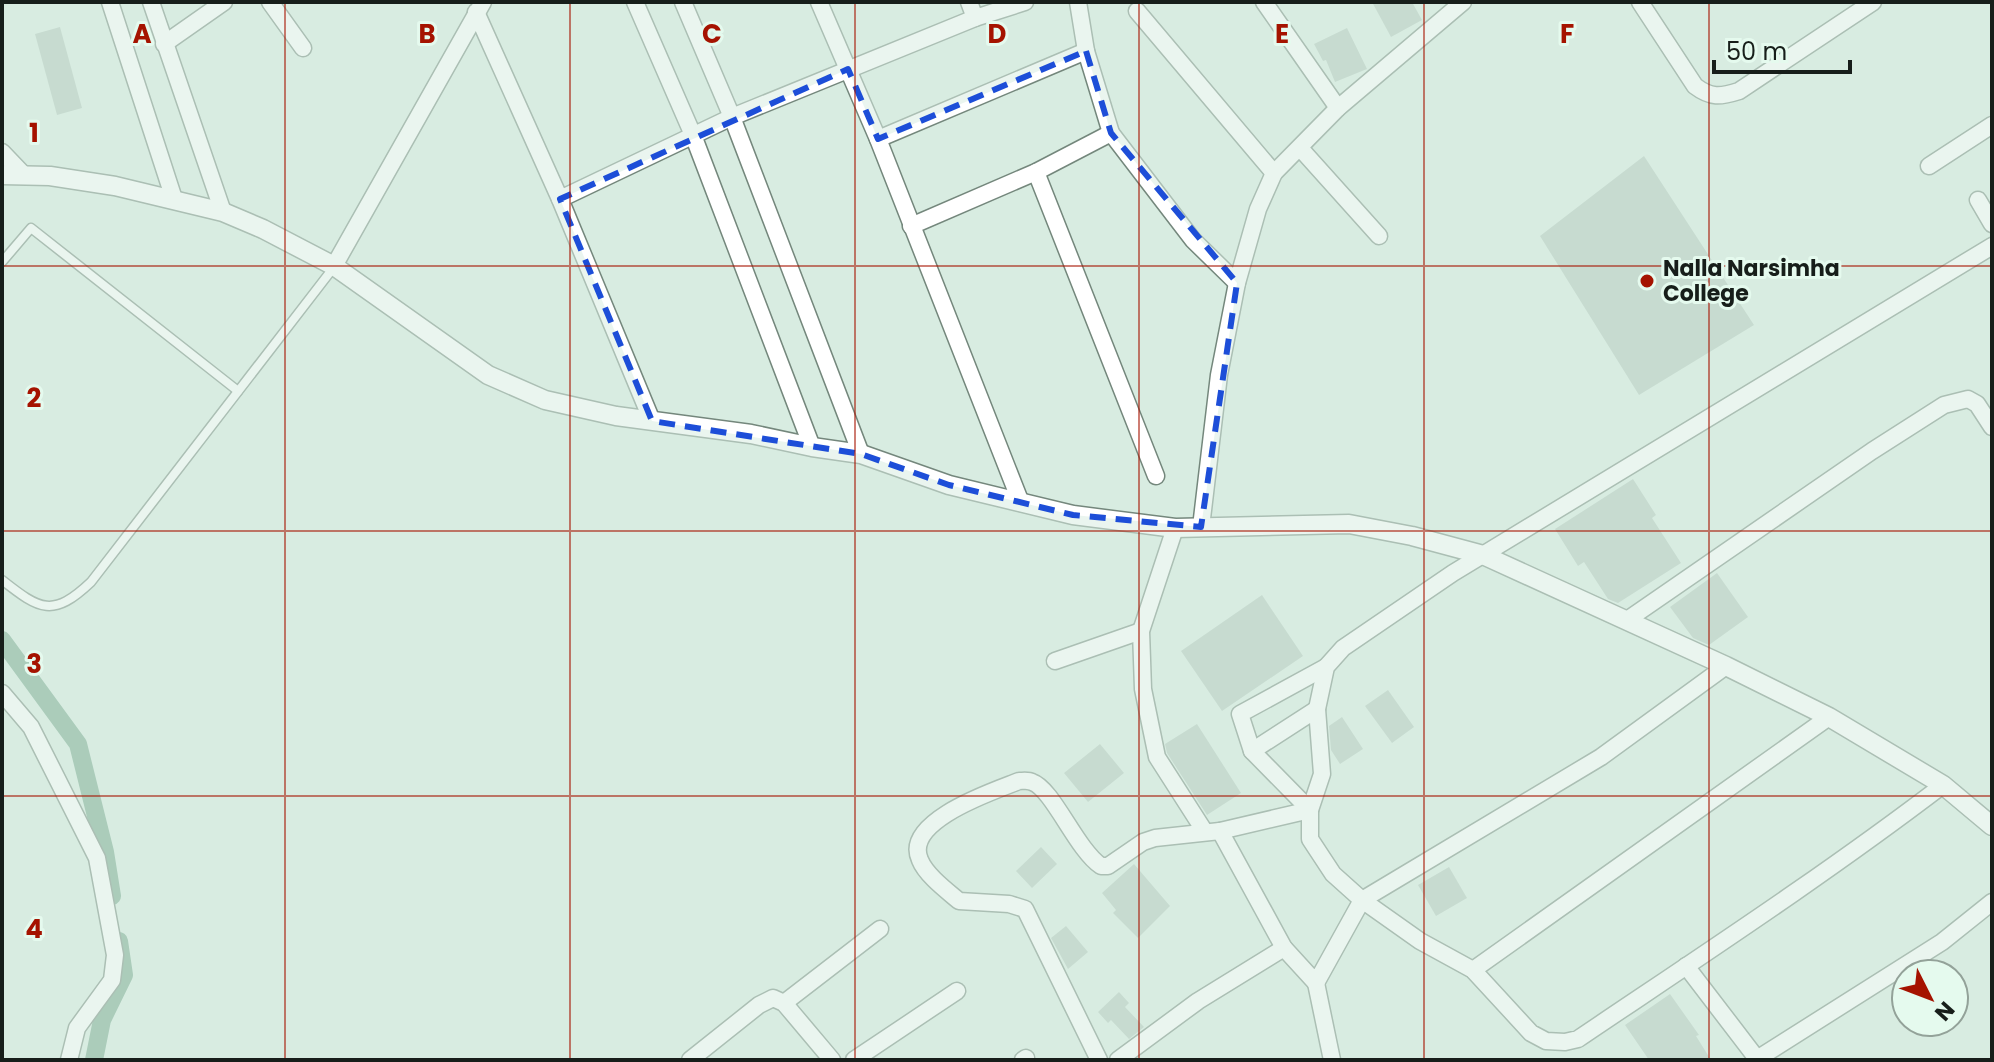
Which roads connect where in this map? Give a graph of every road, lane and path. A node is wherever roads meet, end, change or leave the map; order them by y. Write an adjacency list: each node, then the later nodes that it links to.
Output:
1 (110, 2): 34 (street)
2 (151, 2): 17 (street)
3 (224, 2): 17 (street)
4 (270, 2): 18 (street)
5 (635, 2): 25 (street)
6 (683, 2): 22 (street)
7 (819, 2): 20 (street)
8 (1025, 2): 15 (street)
9 (1078, 2): 19 (street)
10 (1264, 2): 21 (street)
11 (1463, 2): 21 (street)
12 (1640, 2): 13 (street)
13 (1873, 2)
14 (479, 7): 35 (street); 43 (street)
15 (972, 10): 20 (street)
16 (1137, 11): 31 (street)
17 (164, 44): 37 (street)
18 (303, 48)
19 (1086, 51): 24 (street); 26 (street)
20 (848, 69): 22 (street); 26 (street)
21 (1338, 108): 27 (street)
22 (732, 117): 25 (street); 49 (street)
23 (1992, 125): 29 (street)
24 (1111, 133): 30 (street); 44 (street)
25 (693, 135): 35 (street); 48 (street)
26 (878, 139): 39 (street)
27 (1300, 148): 31 (street); 40 (street)
28 (2, 152): 33 (street)
29 (1929, 166)
30 (1036, 172): 39 (street); 50 (street)
31 (1274, 173): 44 (street)
32 (2, 175): 33 (street)
33 (24, 175): 34 (street)
34 (174, 199): 37 (street)
35 (560, 199): 46 (street)
36 (1978, 200): 38 (street)
37 (223, 212): 43 (street)
38 (1992, 224)
39 (911, 226): 51 (street)
40 (1379, 236)
41 (1992, 246): 54 (street)
42 (2, 262): 45 (lane)
43 (334, 266): 45 (lane); 46 (street)
44 (1237, 283): 52 (street)
45 (238, 391): 55 (lane)
46 (652, 421): 48 (street)
47 (1992, 427): 56 (street)
48 (812, 447): 49 (street)
49 (861, 454): 51 (street)
50 (1156, 476)
51 (1021, 503): 53 (street)
52 (1201, 527): 53 (street); 54 (street)
53 (1175, 528): 57 (street)
54 (1483, 555): 56 (street); 60 (street)
55 (2, 580)
56 (1627, 620): 59 (street)
57 (1141, 631): 58 (street); 68 (street)
58 (1055, 661)
59 (1726, 666): 63 (street); 69 (street)
60 (1326, 667): 62 (street); 64 (street)
61 (2, 693): 78 (street)
62 (1317, 709): 64 (street); 66 (street)
63 (1829, 717): 65 (street); 74 (street)
64 (1252, 751): 66 (street)
65 (1943, 785): 67 (street); 73 (street)
66 (1310, 810): 68 (street); 69 (street)
67 (1992, 826)
68 (1212, 831): 72 (street); 82 (street)
69 (1362, 900): 74 (street); 75 (street)
70 (1992, 902): 85 (street)
71 (880, 929): 77 (street)
72 (1284, 948): 75 (street); 83 (street)
73 (1686, 966): 74 (street); 85 (street)
74 (1473, 970)
75 (1316, 983): 84 (street)
76 (957, 991): 81 (street)
77 (784, 1003): 79 (street); 80 (street)
78 (69, 1060)
79 (690, 1060)
80 (832, 1060)
81 (854, 1060)
82 (1099, 1060)
83 (1118, 1060)
84 (1332, 1060)
85 (1758, 1060)

